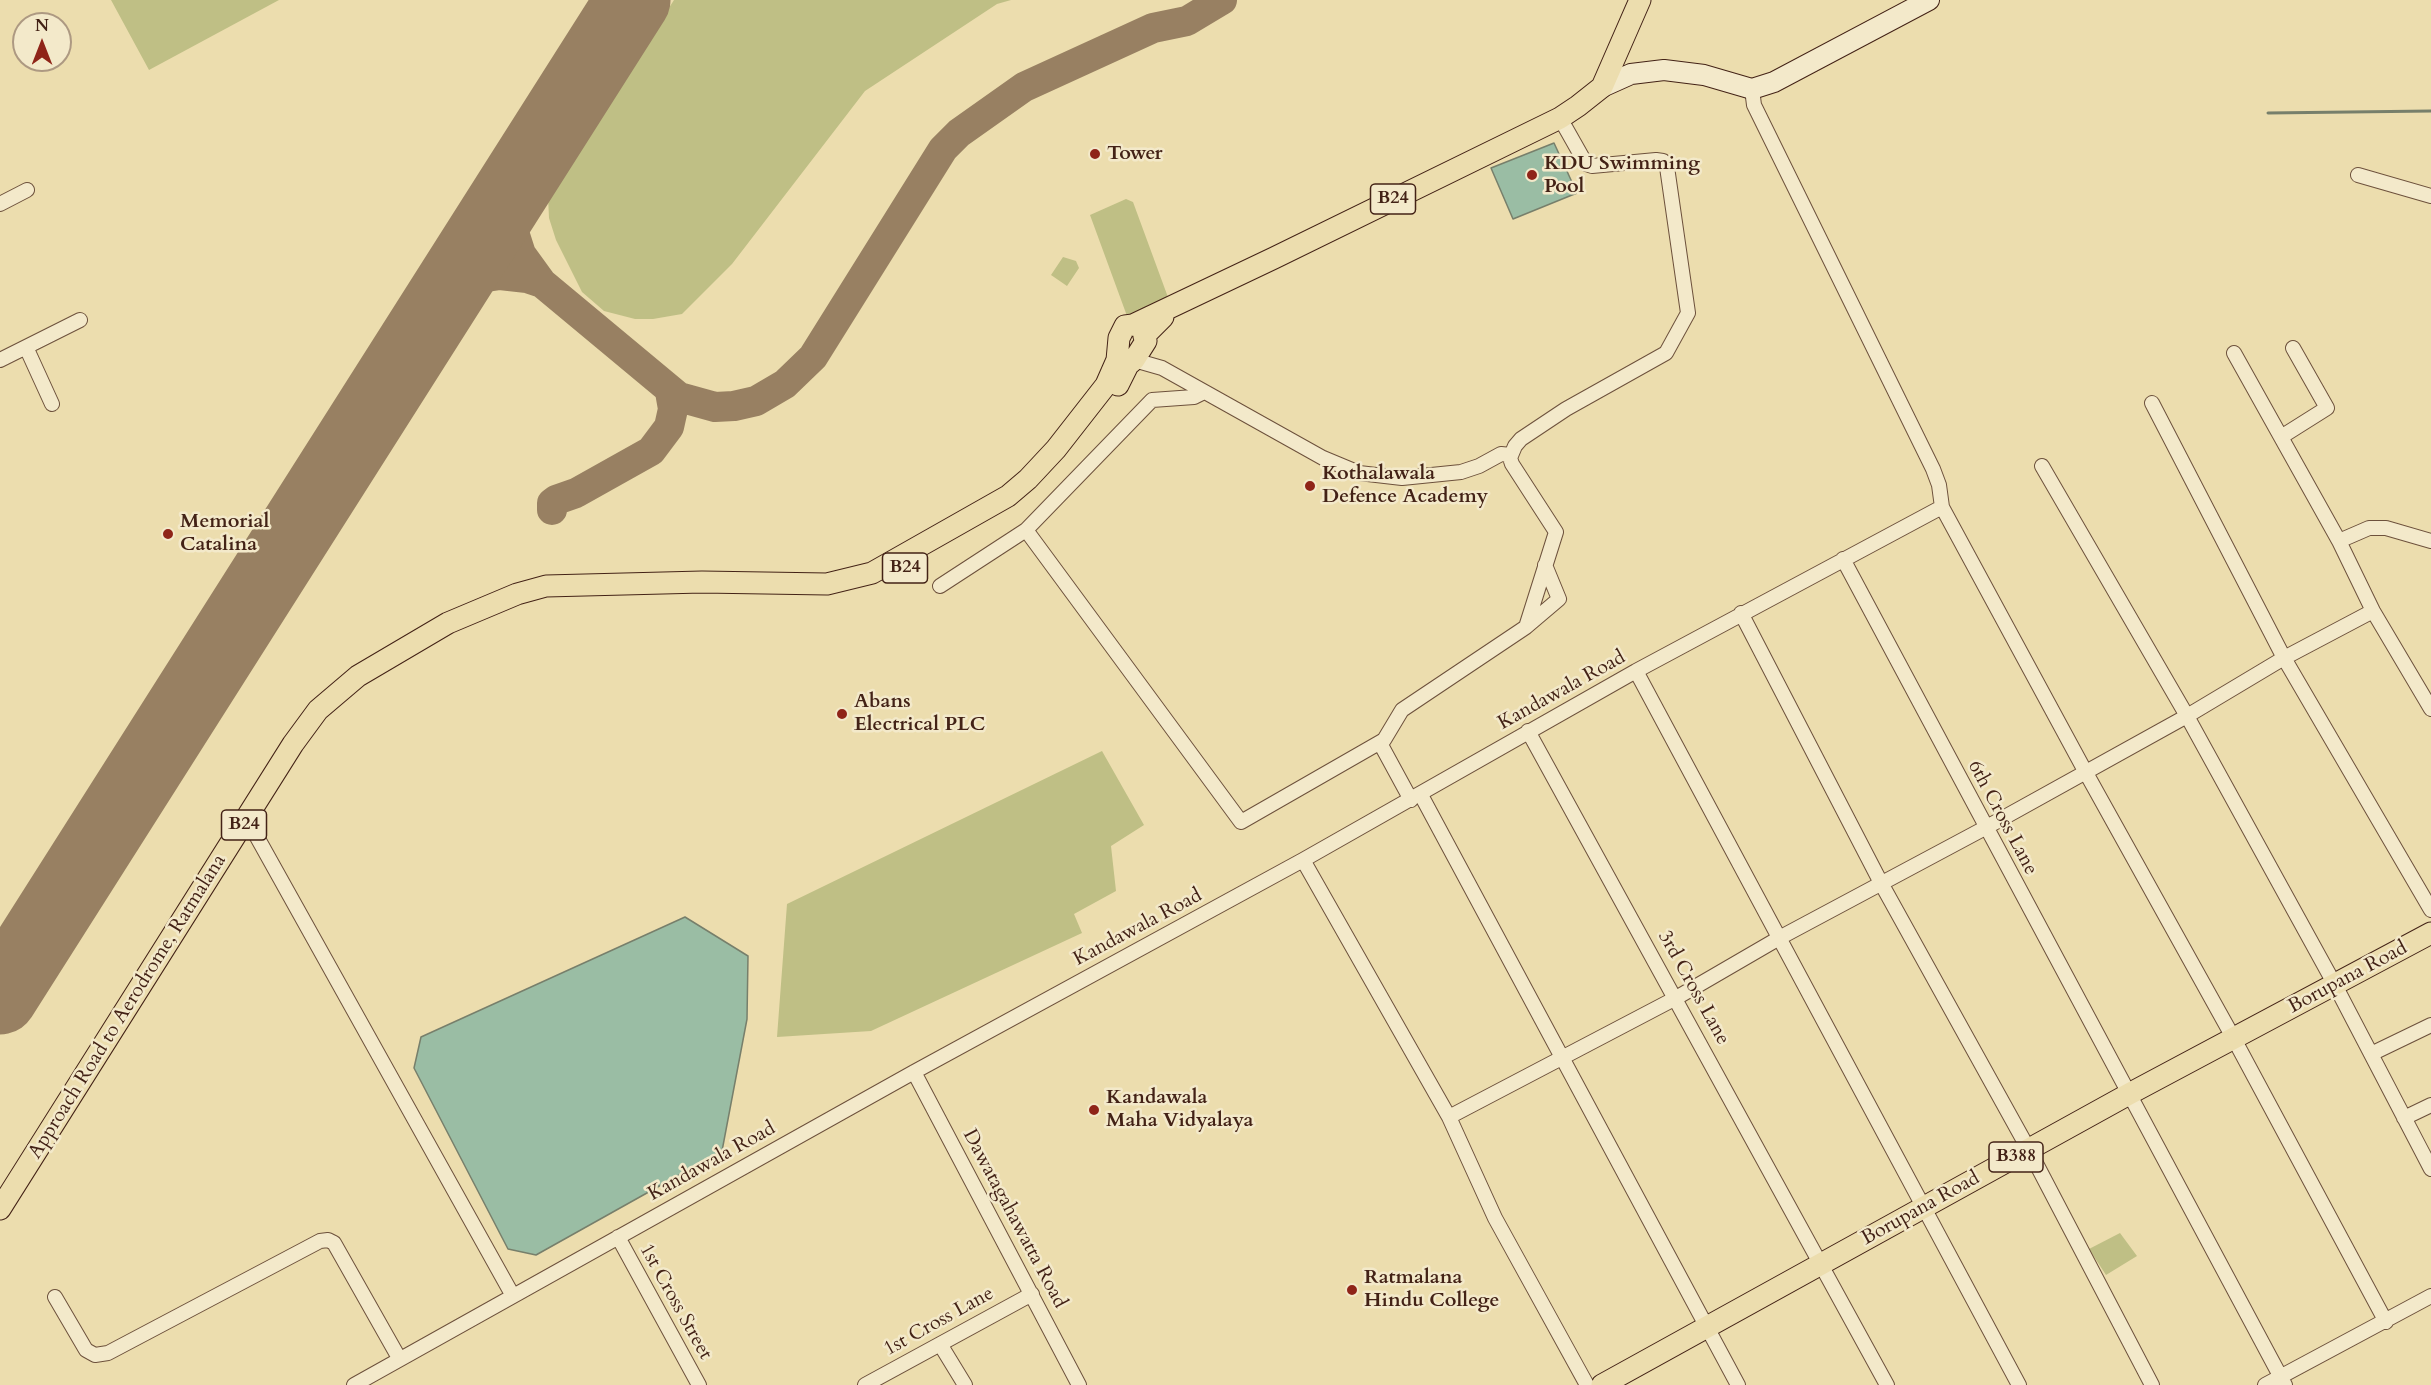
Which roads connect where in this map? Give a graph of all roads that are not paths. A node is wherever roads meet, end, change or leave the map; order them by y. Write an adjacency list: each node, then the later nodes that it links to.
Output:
1 (1640, 0): 3 (main road, B24)
2 (1929, 0): 4 (street)
3 (1602, 87): 4 (street); 5 (main road, B24)
4 (1752, 90): 24 (street)
5 (1560, 118): 11 (main road, B24); 22 (street)
6 (2358, 175): 8 (street)
7 (27, 190): 9 (street)
8 (2431, 196)
9 (0, 204)
10 (80, 320): 12 (street)
11 (1141, 334): 16 (main road, Approach Road to Aerodrome, Ratmalana / B24); 17 (street)
12 (26, 347): 15 (street); 20 (street)
13 (2293, 348): 21 (street)
14 (2234, 353): 21 (street)
15 (0, 360)
16 (1126, 362): 17 (street); 42 (main road, Approach Road to Aerodrome, Ratmalana / B24)
17 (1162, 368): 18 (street)
18 (1203, 392): 22 (street); 25 (street)
19 (2152, 403): 34 (street)
20 (52, 404)
21 (2281, 437): 26 (street)
22 (1511, 455): 29 (street)
23 (2042, 466): 37 (street)
24 (1942, 507): 28 (street, Kandawala Road); 40 (street)
25 (1026, 530): 30 (street); 39 (street)
26 (2339, 541): 27 (street); 31 (street)
27 (2431, 541)
28 (1842, 559): 32 (street, Kandawala Road); 43 (street, 6th Cross Lane)
29 (1545, 565): 33 (street); 33 (street)
30 (940, 586)
31 (2373, 611): 34 (street); 36 (street)
32 (1741, 614): 35 (street, Kandawala Road); 45 (street)
33 (1526, 627): 39 (street)
34 (2284, 658): 37 (street); 46 (street)
35 (1636, 671): 38 (street, Kandawala Road); 48 (street)
36 (2431, 709)
37 (2187, 716): 40 (street); 49 (street)
38 (1528, 731): 41 (street, Kandawala Road); 50 (street, 3rd Cross Lane)
39 (1380, 742): 41 (street)
40 (2085, 771): 43 (street); 52 (street)
41 (1416, 797): 44 (street, Kandawala Road); 54 (street)
42 (247, 819): 63 (main road, Approach Road to Aerodrome, Ratmalana / B24); 67 (street)
43 (1984, 828): 45 (street); 56 (street, 6th Cross Lane)
44 (1303, 861): 55 (street, Kandawala Road); 58 (street)
45 (1881, 884): 48 (street); 60 (street)
46 (2431, 910)
47 (2431, 933): 49 (main road, Borupana Road / B388)
48 (1781, 937): 50 (street); 62 (street)
49 (2335, 985): 52 (main road, Borupana Road / B388); 53 (street)
50 (1676, 998): 54 (street); 65 (street, 3rd Cross Lane)
51 (2431, 1024): 53 (street)
52 (2234, 1039): 56 (main road, Borupana Road / B388); 70 (street)
53 (2371, 1054): 59 (street)
54 (1562, 1056): 58 (street); 71 (street)
55 (914, 1072): 64 (street, Kandawala Road); 66 (street, Dawatagahawatta Road)
56 (2130, 1094): 60 (main road, Borupana Road / B388); 74 (street, 6th Cross Lane)
57 (2431, 1105): 59 (street)
58 (1449, 1117): 80 (street)
59 (2404, 1118): 61 (street)
60 (2029, 1150): 62 (main road, Borupana Road / B388); 85 (street)
61 (2431, 1169)
62 (1924, 1207): 65 (main road, Borupana Road / B388); 84 (street)
63 (0, 1209)
64 (618, 1237): 67 (street, Kandawala Road); 76 (street, 1st Cross Street)
65 (1823, 1264): 71 (main road, Borupana Road / B388); 83 (street, 3rd Cross Lane)
66 (1032, 1294): 72 (street, 1st Cross Lane); 79 (street, Dawatagahawatta Road)
67 (513, 1296): 73 (street, Kandawala Road)
68 (2431, 1296): 70 (street)
69 (55, 1297): 73 (street)
70 (2385, 1322): 74 (street)
71 (1709, 1327): 81 (main road, Borupana Road / B388); 82 (street)
72 (940, 1344): 77 (street, 1st Cross Lane); 78 (street)
73 (399, 1358): 75 (street, Kandawala Road)
74 (2283, 1381): 86 (street)
75 (354, 1385)
76 (699, 1385)
77 (865, 1385)
78 (965, 1385)
79 (1079, 1385)
80 (1587, 1385)
81 (1602, 1385)
82 (1738, 1385)
83 (1887, 1385)
84 (2019, 1385)
85 (2152, 1385)
86 (2265, 1385)

